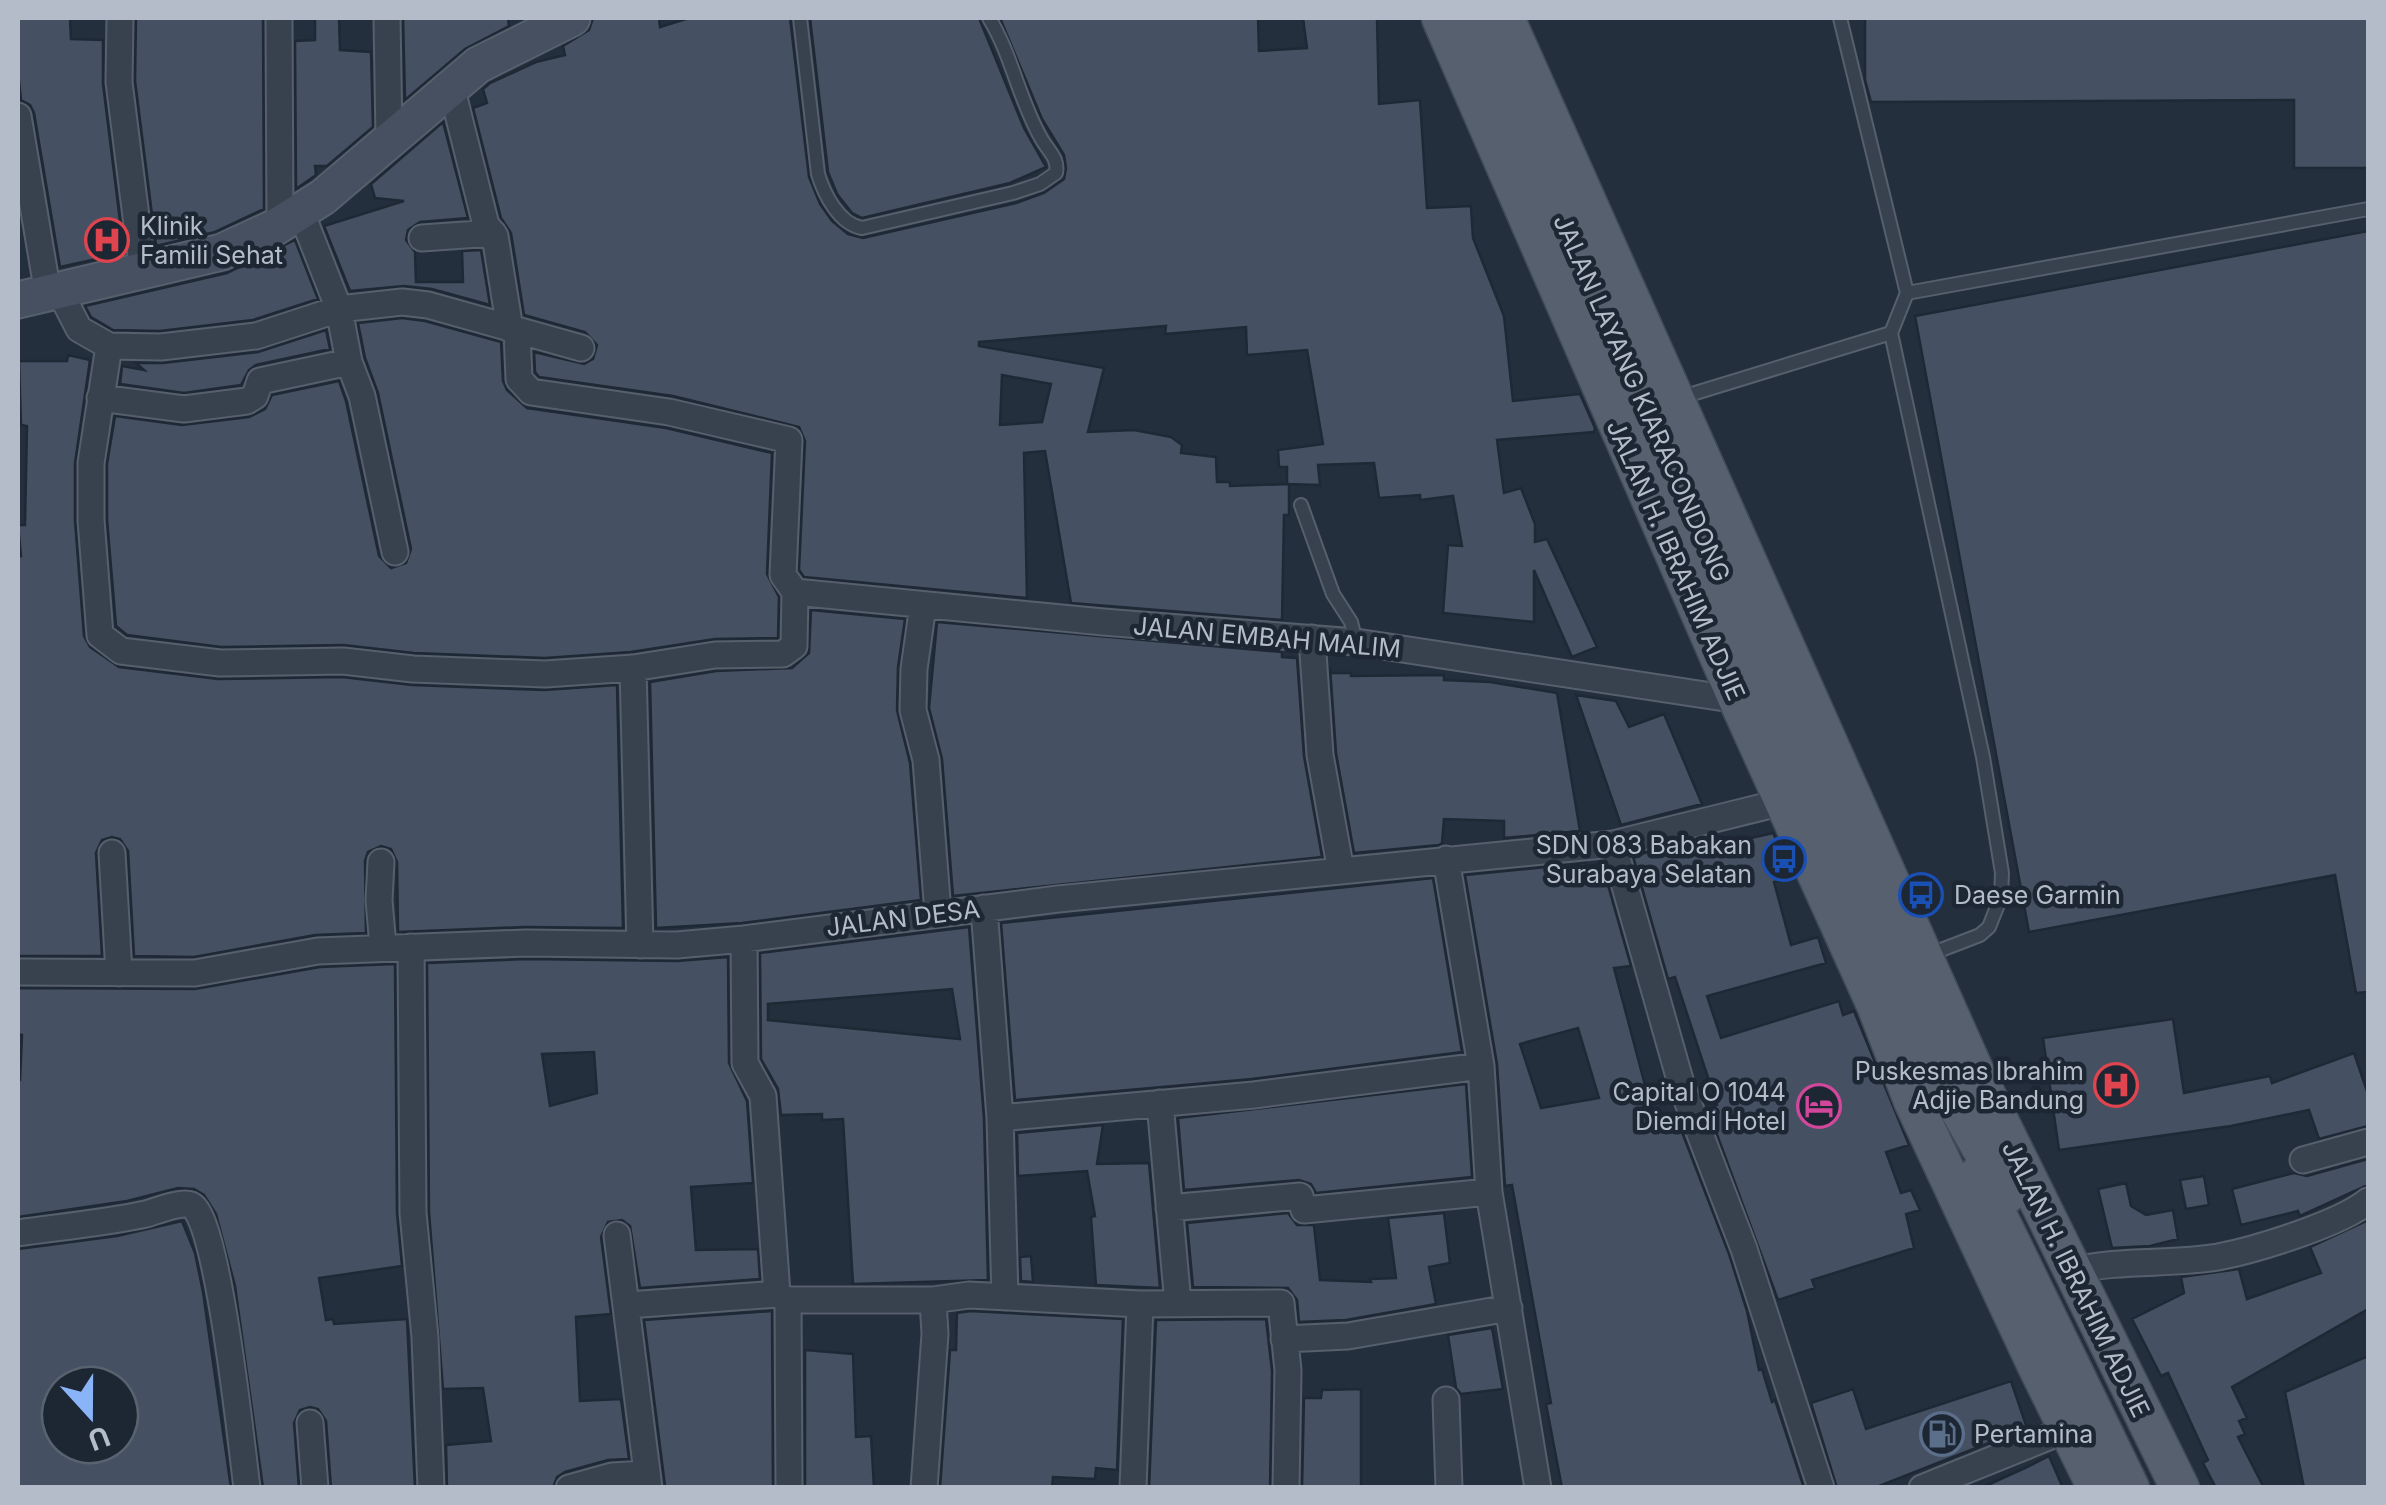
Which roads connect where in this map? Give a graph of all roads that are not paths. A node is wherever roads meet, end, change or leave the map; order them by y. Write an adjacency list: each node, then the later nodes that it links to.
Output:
1 (120, 18): 18 (street)
2 (279, 18): 15 (street)
3 (387, 18): 13 (street)
4 (572, 18): 11 (street)
5 (800, 18): 6 (lane)
6 (989, 18)
7 (1441, 18): 36 (main road, JALAN H. IBRAHIM ADJIE)
8 (1476, 18): 37 (main road, JALAN LAYANG KIARACONDONG)
9 (1504, 18): 28 (main road)
10 (1840, 18): 19 (lane)
11 (451, 86): 13 (street); 16 (street)
12 (18, 116): 20 (street)
13 (389, 138): 15 (street)
14 (2368, 209): 19 (lane)
15 (290, 218): 18 (street); 21 (street)
16 (493, 233): 17 (street); 22 (street)
17 (422, 238)
18 (143, 272): 20 (street)
19 (1906, 293): 23 (lane)
20 (42, 295): 24 (street)
21 (338, 309): 22 (street); 24 (street); 26 (street)
22 (513, 330): 25 (street); 31 (street)
23 (1892, 333): 28 (lane); 50 (lane)
24 (108, 346): 27 (street)
25 (581, 348)
26 (349, 362): 27 (street); 30 (street)
27 (100, 398): 35 (street)
28 (1673, 400): 42 (main road)
29 (1302, 505): 34 (lane)
30 (395, 552)
31 (795, 592): 32 (street, JALAN EMBAH MALIM); 35 (street)
32 (923, 605): 33 (street, JALAN EMBAH MALIM); 45 (street)
33 (1312, 638): 34 (street, JALAN EMBAH MALIM); 43 (street)
34 (1356, 642): 36 (street, JALAN EMBAH MALIM)
35 (632, 668): 47 (street)
36 (1738, 700): 37 (main road, JALAN H. IBRAHIM ADJIE)
37 (1796, 779): 38 (street, JALAN DESA); 42 (main road, JALAN LAYANG KIARACONDONG); 50 (main road); 50 (main road, JALAN LAYANG KIARACONDONG)
38 (1612, 844): 40 (street, JALAN DESA); 88 (street)
39 (112, 853): 52 (street)
40 (1446, 859): 43 (street, JALAN DESA); 53 (street)
41 (380, 862): 49 (street)
42 (1886, 870): 50 (main road)
43 (1342, 871): 44 (street, JALAN DESA)
44 (984, 908): 45 (street, JALAN DESA); 56 (street)
45 (938, 913): 46 (street, JALAN DESA)
46 (744, 939): 47 (street, JALAN DESA); 67 (street)
47 (640, 944): 48 (street, JALAN DESA)
48 (411, 946): 49 (street, JALAN DESA); 80 (street)
49 (383, 947): 52 (street, JALAN DESA)
50 (1893, 968): 54 (main road)
51 (18, 972): 52 (street, JALAN DESA)
52 (119, 974)
53 (1481, 1066): 55 (street); 60 (street)
54 (1945, 1087): 59 (main road, JALAN H. IBRAHIM ADJIE); 65 (main road, JALAN H. IBRAHIM ADJIE); 76 (main road)
55 (1160, 1103): 56 (street); 62 (street)
56 (1000, 1118): 66 (street)
57 (2368, 1142): 58 (street)
58 (2302, 1160)
59 (1992, 1184): 91 (main road, JALAN H. IBRAHIM ADJIE); 92 (main road, JALAN H. IBRAHIM ADJIE)
60 (1489, 1192): 62 (street); 72 (street)
61 (2368, 1201): 65 (street)
62 (1169, 1208): 70 (street)
63 (18, 1233): 78 (street)
64 (617, 1235): 71 (street)
65 (2072, 1271): 93 (main road, JALAN H. IBRAHIM ADJIE)
66 (1006, 1296): 68 (street); 69 (street)
67 (782, 1297): 68 (street); 71 (street); 82 (street)
68 (933, 1300): 83 (street)
69 (1140, 1304): 70 (street); 84 (street)
70 (1178, 1304): 73 (street)
71 (628, 1306): 77 (street)
72 (1509, 1308): 73 (street); 87 (street)
73 (1284, 1339): 85 (street)
74 (1446, 1400): 86 (street)
75 (310, 1423): 79 (street)
76 (2068, 1429): 89 (street); 90 (main road)
77 (648, 1481): 81 (street)
78 (247, 1488)
79 (315, 1488)
80 (431, 1488)
81 (568, 1488)
82 (789, 1488)
83 (924, 1488)
84 (1132, 1488)
85 (1286, 1488)
86 (1449, 1488)
87 (1538, 1488)
88 (1820, 1488)
89 (1922, 1488)
90 (2098, 1488)
91 (2130, 1488)
92 (2152, 1488)
93 (2180, 1488)

